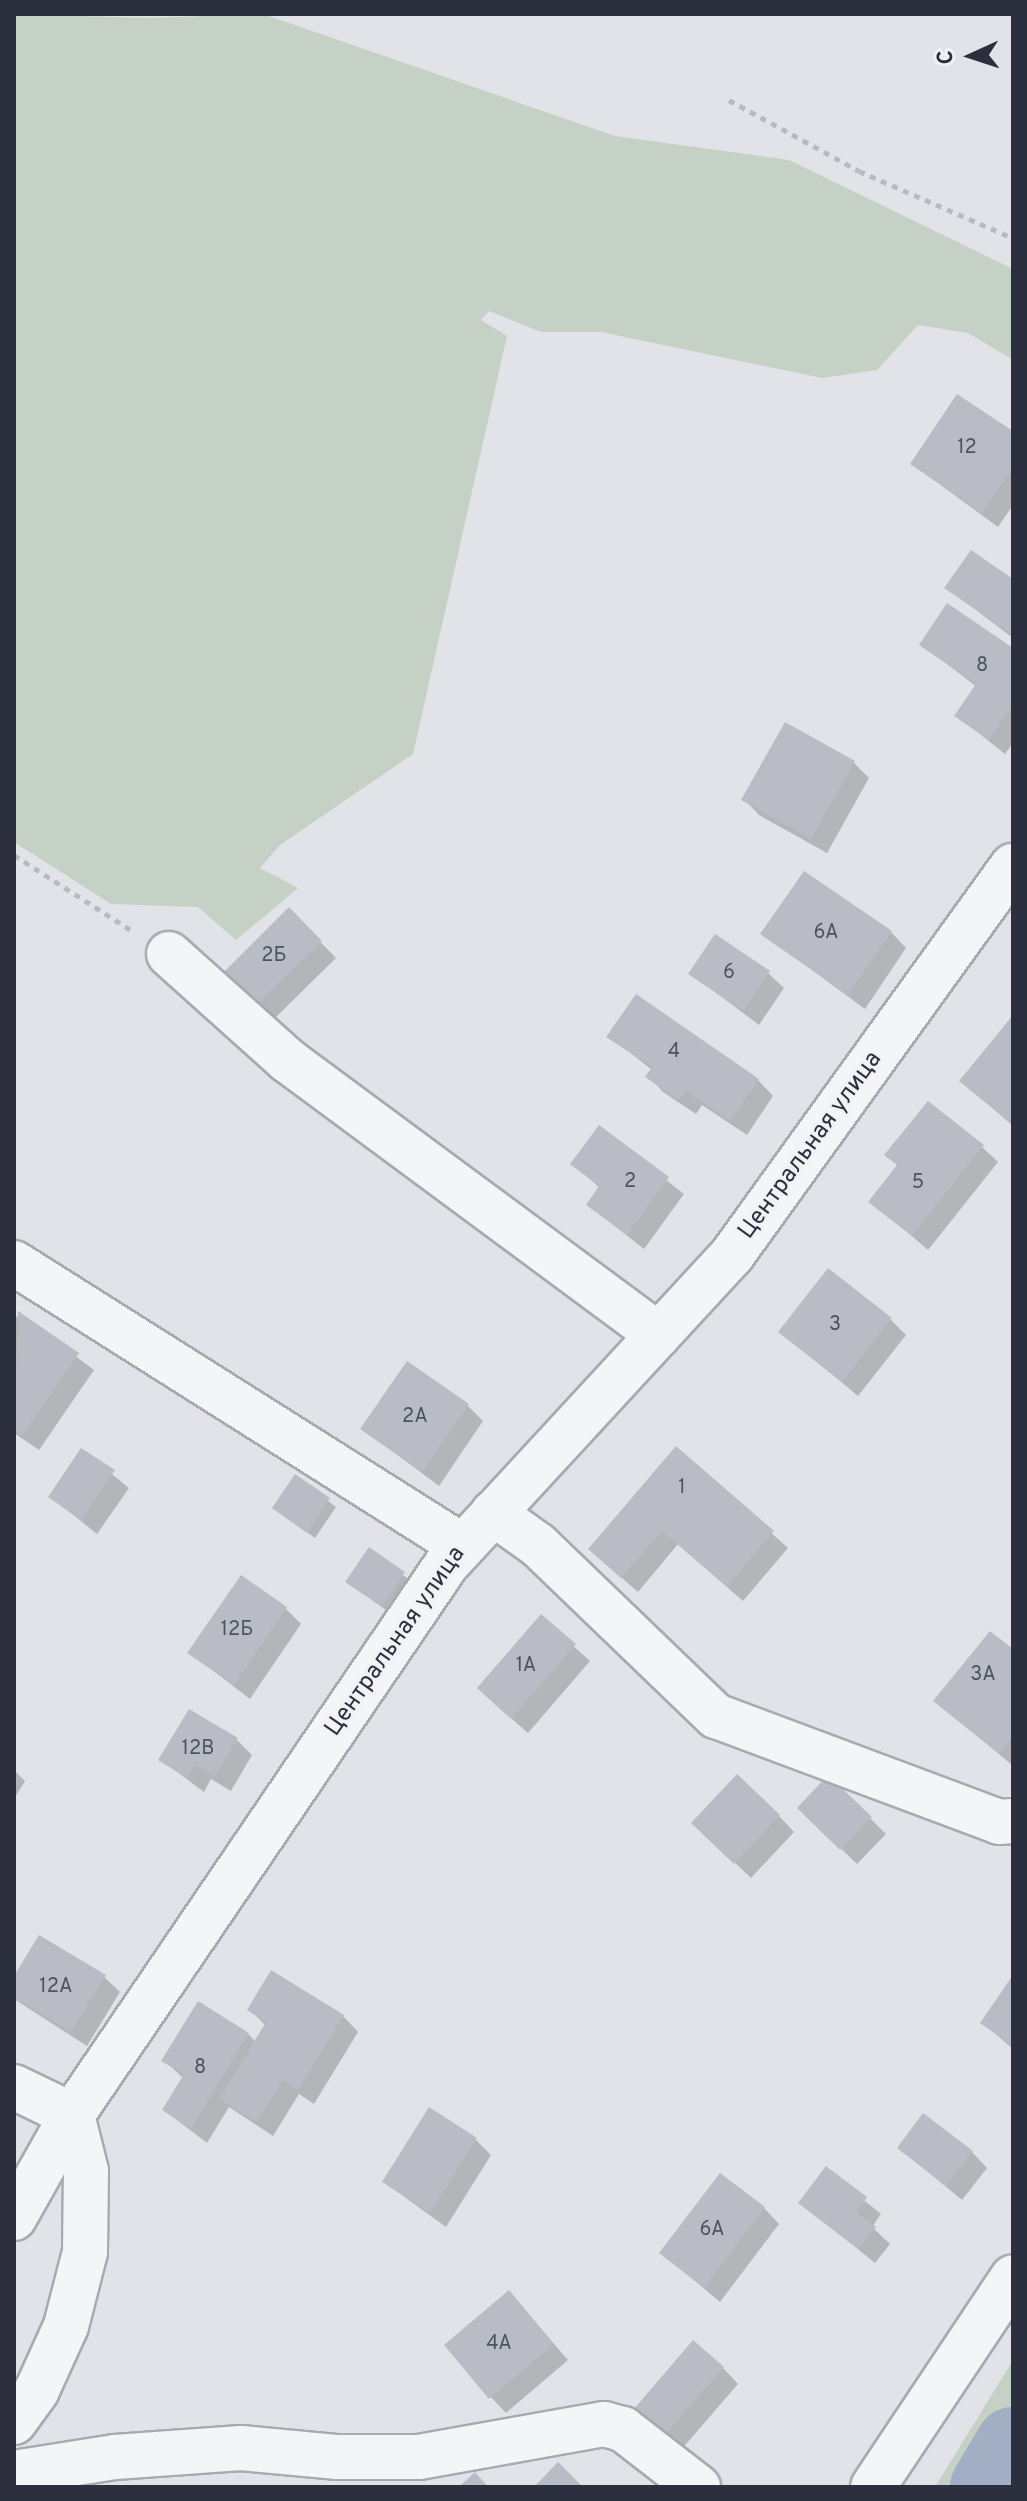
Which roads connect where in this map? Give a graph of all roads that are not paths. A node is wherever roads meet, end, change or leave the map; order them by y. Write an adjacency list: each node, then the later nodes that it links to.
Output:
1 (1013, 866): 4 (street, Центральная улица)
2 (169, 954): 4 (street)
3 (14, 1263): 6 (street)
4 (658, 1335): 5 (street, Центральная улица)
5 (493, 1513): 6 (street, Центральная улица); 7 (street)
6 (462, 1546): 9 (street, Центральная улица)
7 (1013, 1821)
8 (14, 2087): 9 (street)
9 (72, 2115): 10 (street, Центральная улица); 12 (street)
10 (14, 2218)
11 (1013, 2277): 15 (street)
12 (14, 2422)
13 (14, 2473): 14 (street)
14 (698, 2487)
15 (873, 2487)

